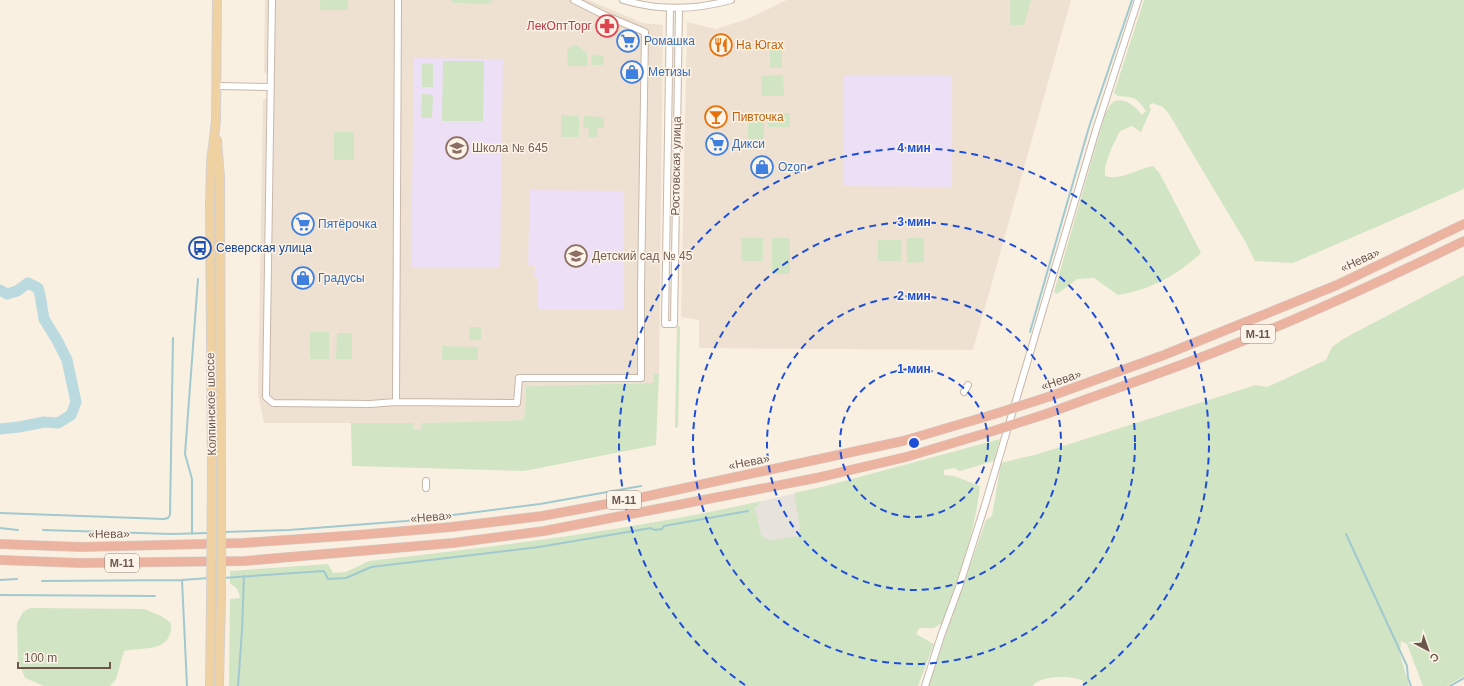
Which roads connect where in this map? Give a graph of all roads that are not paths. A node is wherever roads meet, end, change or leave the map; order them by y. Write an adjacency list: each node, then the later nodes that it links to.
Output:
1 (217, 0): 10 (main road, Колпинское шоссе)
2 (272, 0): 11 (street)
3 (398, 0): 17 (street)
4 (574, 0): 17 (street)
5 (623, 0): 9 (street)
6 (731, 0): 8 (street)
7 (1138, 0): 22 (street)
8 (679, 8): 9 (street); 9 (street, Ростовская улица)
9 (670, 9)
10 (217, 86): 11 (street); 12 (main road, Колпинское шоссе)
11 (271, 87): 17 (street)
12 (216, 121): 20 (main road, Колпинское шоссе, bridge); 21 (main road, Колпинское шоссе, bridge)
13 (1464, 224): 18 (highway, «Нева» / М-11, bridge)
14 (1464, 241): 19 (highway, М-11, bridge)
15 (968, 385): 16 (street)
16 (964, 392)
17 (396, 402)
18 (0, 544)
19 (0, 560)
20 (210, 686)
21 (219, 686)
22 (925, 686)

